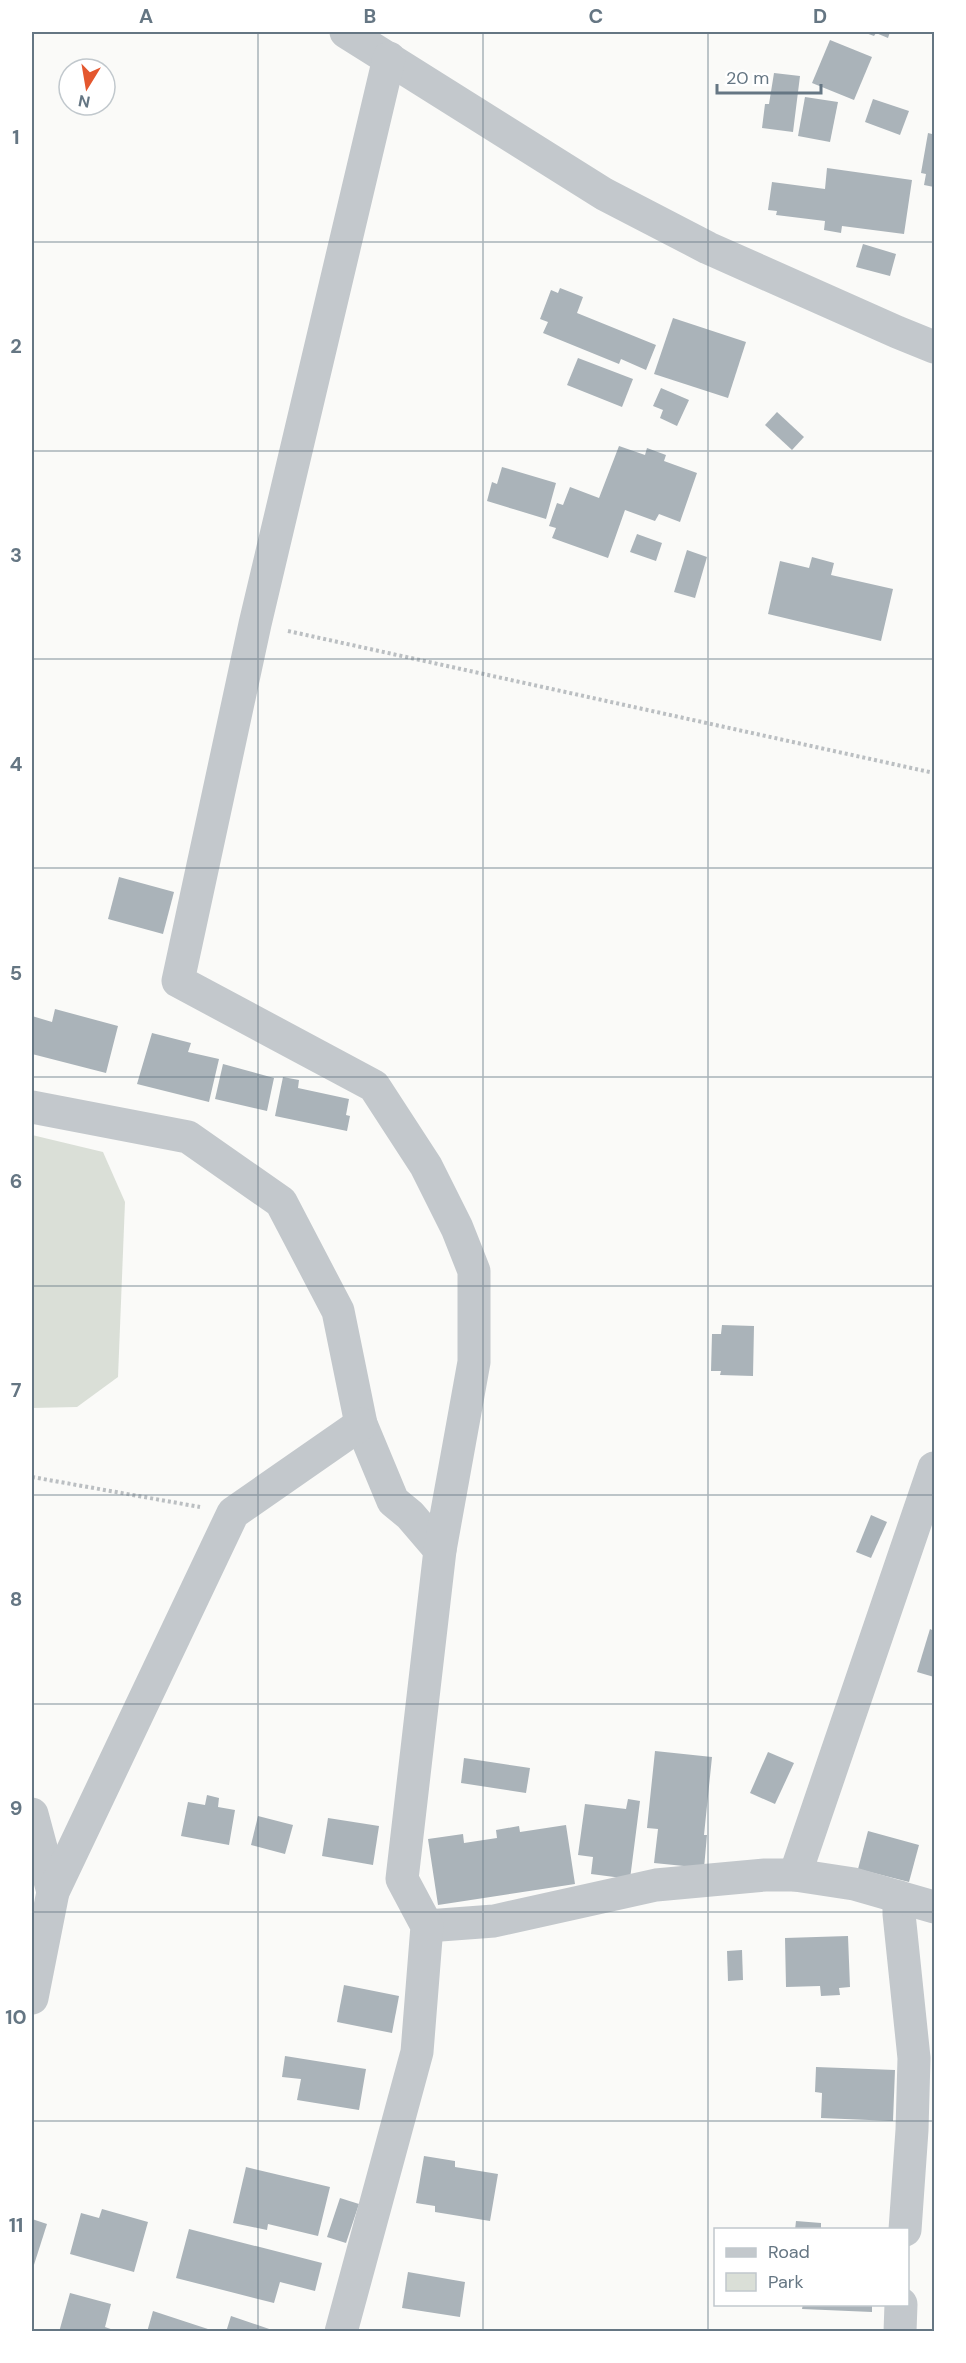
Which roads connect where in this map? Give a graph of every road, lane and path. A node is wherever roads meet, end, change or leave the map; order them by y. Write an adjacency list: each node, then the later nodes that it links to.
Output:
1 (345, 32): 2 (street)
2 (389, 58): 3 (street); 4 (street)
3 (934, 346)
4 (255, 624): 5 (path); 11 (street)
5 (934, 773)
6 (32, 1107): 7 (street)
7 (361, 1425): 10 (street); 11 (street)
8 (934, 1468): 13 (street)
9 (32, 1477): 10 (path)
10 (233, 1513): 14 (street)
11 (440, 1550): 17 (street)
12 (32, 1814): 14 (street)
13 (795, 1875): 15 (street); 17 (street)
14 (53, 1893): 18 (street)
15 (899, 1897): 16 (street); 19 (street)
16 (934, 1907)
17 (427, 1926): 21 (street)
18 (32, 1998)
19 (905, 2228)
20 (901, 2306): 22 (street)
21 (341, 2331)
22 (900, 2331)

